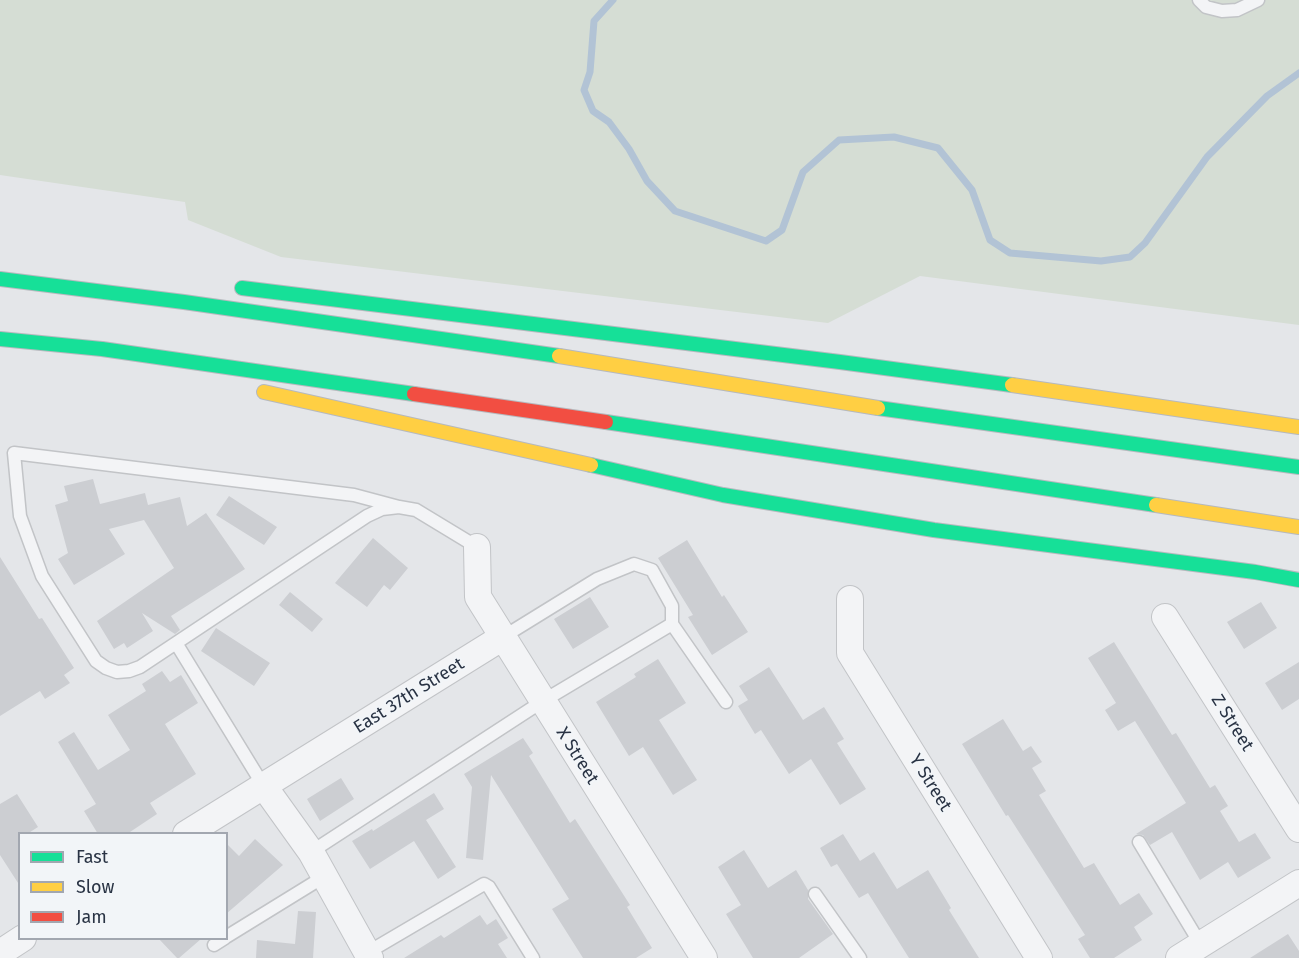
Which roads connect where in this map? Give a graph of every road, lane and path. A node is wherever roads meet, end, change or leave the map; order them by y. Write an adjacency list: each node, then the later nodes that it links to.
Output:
1 (1199, 0): 2 (lane)
2 (1258, 0)
3 (0, 279): 10 (highway)
4 (225, 286): 9 (highway)
5 (0, 339): 6 (highway)
6 (45, 344): 7 (highway); 12 (highway)
7 (194, 376)
8 (250, 389): 14 (highway)
9 (1299, 427)
10 (1299, 467)
11 (399, 507): 13 (lane); 19 (lane); 19 (lane)
12 (1299, 527)
13 (477, 547): 18 (street, X Street)
14 (1299, 580)
15 (850, 599): 40 (street, Y Street)
16 (1165, 617): 23 (street, Z Street)
17 (672, 624): 18 (lane, East 37th Street); 20 (lane); 21 (lane)
18 (503, 637): 20 (street, X Street); 22 (street, East 37th Street)
19 (176, 643): 22 (lane)
20 (543, 701): 26 (lane); 38 (street, X Street)
21 (726, 702)
22 (263, 785): 24 (street, East 37th Street); 26 (street)
23 (1299, 829)
24 (189, 832)
25 (1139, 842): 34 (lane)
26 (311, 852): 27 (street)
27 (325, 876): 30 (lane); 36 (street)
28 (1299, 884): 34 (street)
29 (815, 894): 39 (lane)
30 (228, 937)
31 (21, 940): 35 (street)
32 (223, 940): 33 (lane)
33 (214, 945)
34 (1201, 945): 41 (street)
35 (0, 953)
36 (365, 956): 37 (lane)
37 (533, 958)
38 (704, 958)
39 (860, 958)
40 (1040, 958)
41 (1179, 958)

